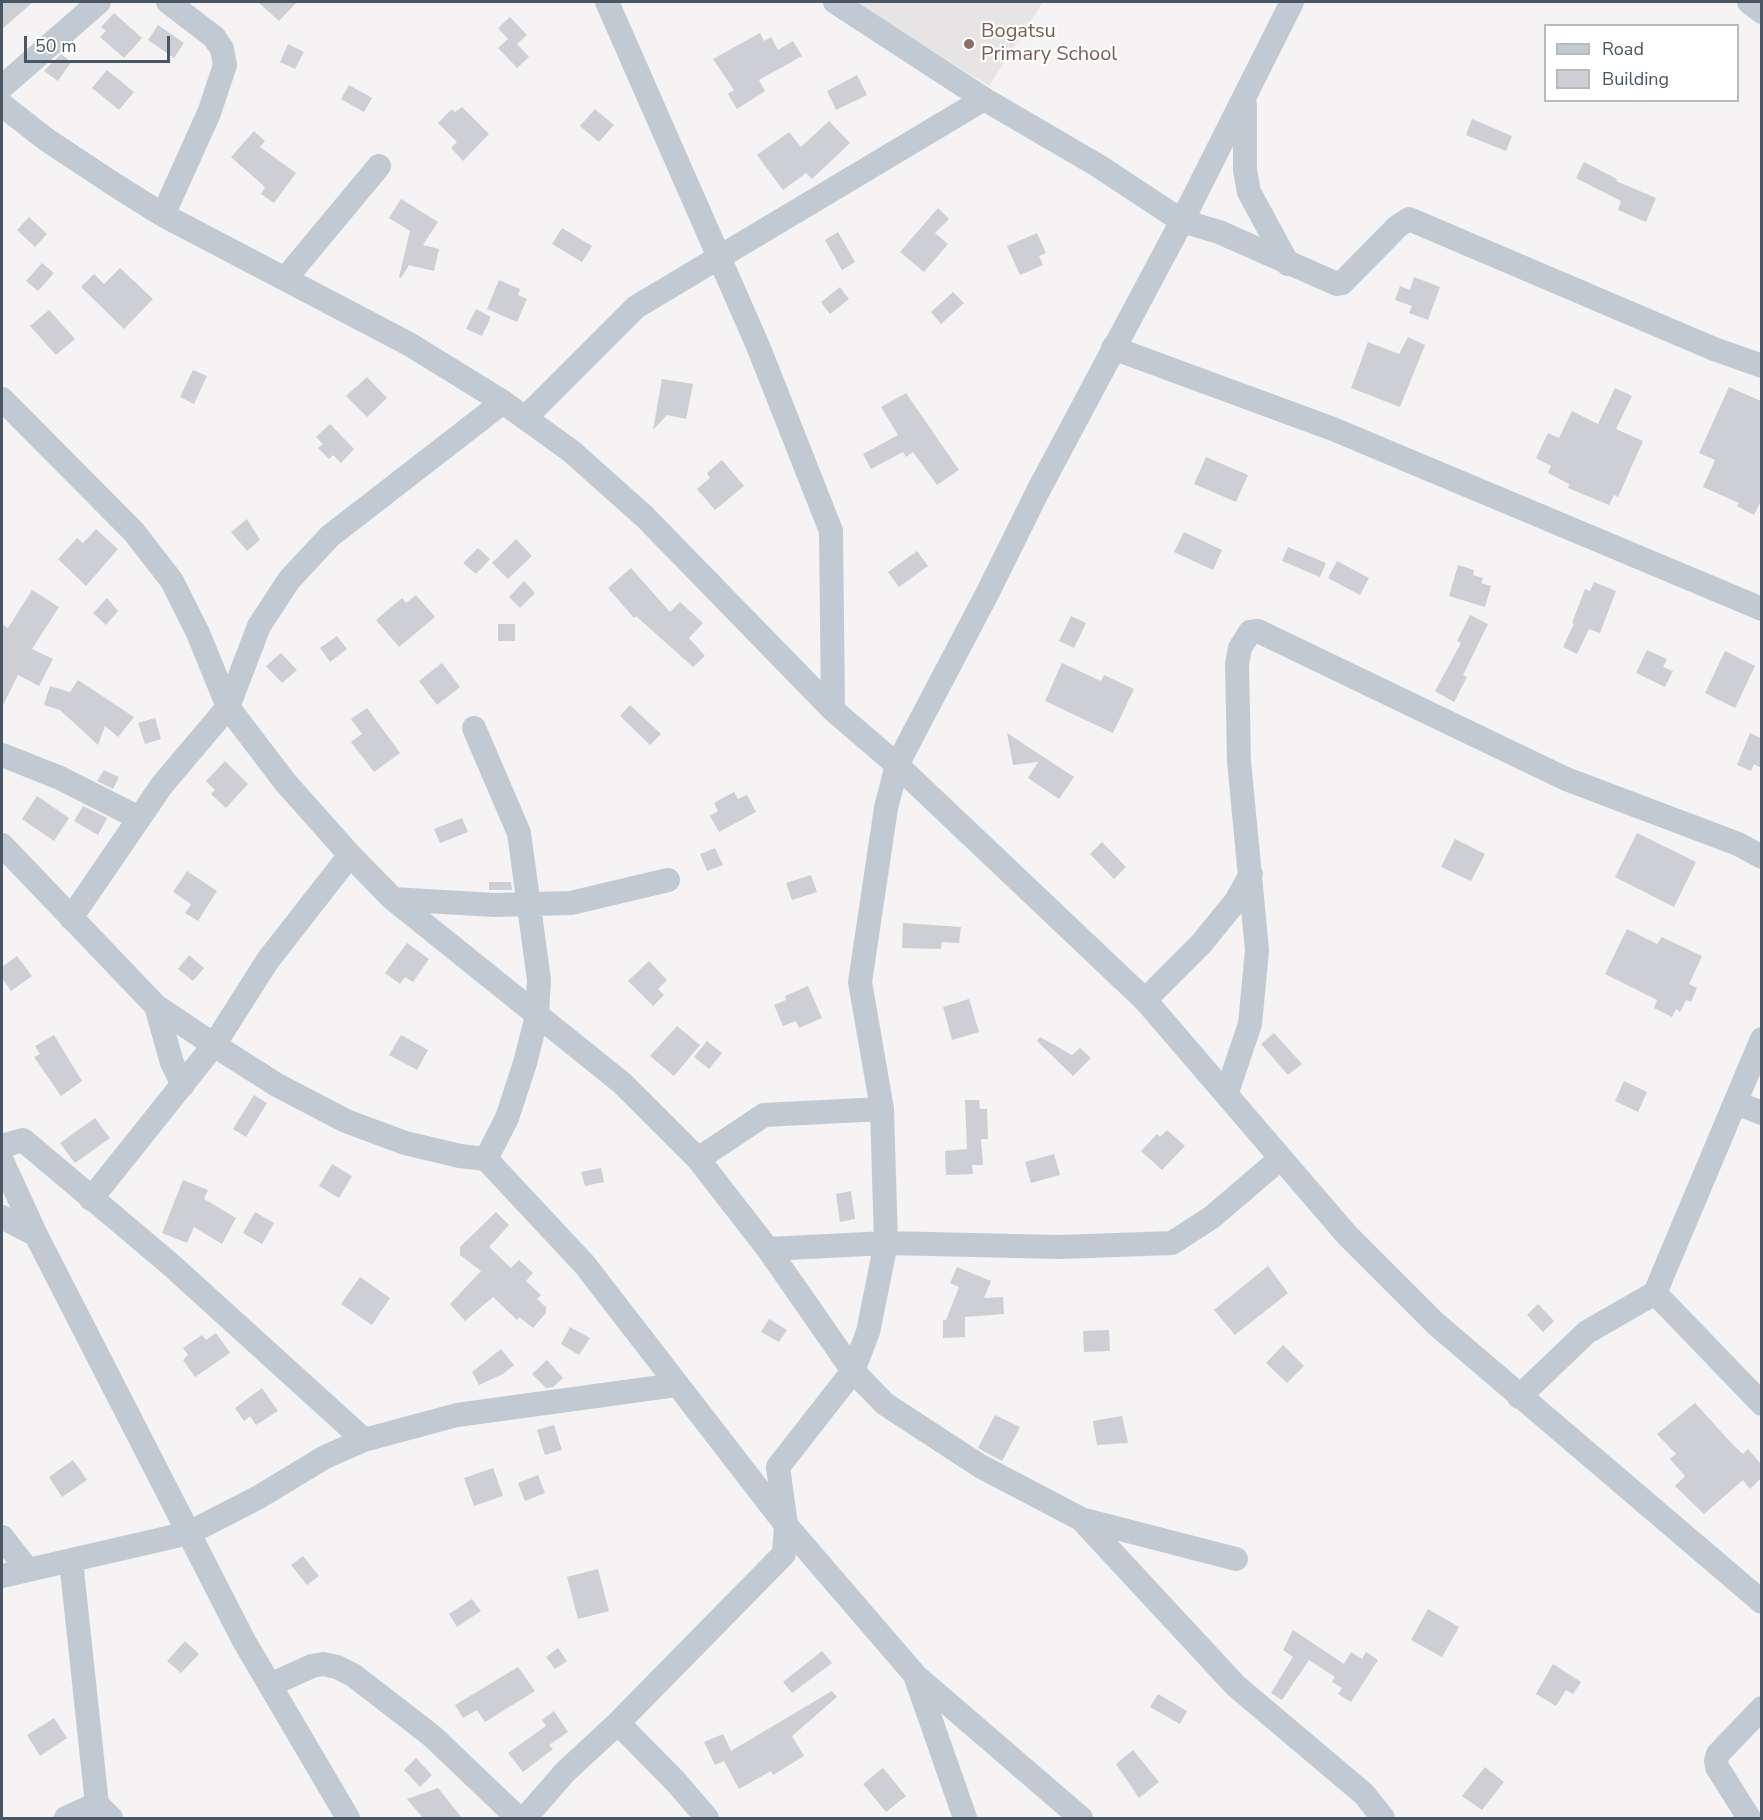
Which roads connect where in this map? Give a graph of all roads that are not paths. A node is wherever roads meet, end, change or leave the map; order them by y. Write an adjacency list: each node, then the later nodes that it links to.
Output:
1 (99, 2): 8 (street)
2 (168, 2): 13 (street)
3 (607, 2): 15 (street)
4 (835, 2): 10 (street)
5 (1292, 2): 9 (street)
6 (1749, 2): 7 (street)
7 (1761, 12)
8 (2, 87)
9 (1245, 97): 14 (street); 16 (street)
10 (984, 99): 14 (street); 15 (street)
11 (2, 105): 13 (street)
12 (379, 166): 17 (street)
13 (163, 214): 17 (street)
14 (1182, 221): 16 (street); 18 (street)
15 (718, 259): 22 (street); 25 (street)
16 (1288, 264): 19 (street)
17 (285, 279): 21 (street)
18 (1113, 348): 23 (street); 28 (street)
19 (1761, 366)
20 (2, 399): 24 (street)
21 (503, 402): 22 (street); 24 (street)
22 (526, 417): 25 (street)
23 (1761, 609)
24 (228, 707): 29 (street); 31 (street)
25 (833, 710): 28 (street)
26 (474, 728): 36 (street)
27 (2, 755): 29 (street)
28 (897, 765): 38 (street); 46 (street)
29 (139, 818): 37 (street)
30 (2, 845): 37 (street)
31 (350, 855): 35 (street); 42 (street)
32 (1761, 857): 33 (street)
33 (1251, 874): 38 (street); 44 (street)
34 (668, 880): 36 (street)
35 (393, 899): 36 (street); 40 (street)
36 (530, 905): 40 (street)
37 (71, 918): 39 (street)
38 (1145, 1000): 44 (street)
39 (156, 1006): 42 (street); 43 (street)
40 (537, 1016): 50 (street); 51 (street)
41 (1761, 1039): 45 (street)
42 (214, 1045): 43 (street); 50 (street)
43 (183, 1085): 53 (street)
44 (1227, 1092): 49 (street)
45 (1736, 1103): 47 (street); 58 (street)
46 (882, 1109): 51 (street); 56 (street)
47 (1761, 1113)
48 (2, 1146): 53 (street)
49 (1281, 1158): 56 (street); 61 (street)
50 (486, 1159): 60 (street)
51 (698, 1159): 57 (street)
52 (2, 1161): 55 (street)
53 (91, 1198): 63 (street)
54 (2, 1217): 55 (street)
55 (36, 1235): 66 (street)
56 (886, 1243): 57 (street); 59 (street)
57 (768, 1249): 59 (street)
58 (1655, 1293): 61 (street); 62 (street)
59 (853, 1371): 64 (street); 65 (street)
60 (676, 1385): 63 (street); 65 (street)
61 (1519, 1397): 72 (street)
62 (1761, 1404)
63 (364, 1440): 66 (street)
64 (1081, 1519): 68 (street); 85 (street)
65 (786, 1525): 73 (street); 76 (street)
66 (189, 1533): 69 (street); 74 (street)
67 (2, 1537): 70 (street)
68 (1236, 1559)
69 (71, 1561): 70 (street); 77 (street)
70 (27, 1569): 71 (street)
71 (2, 1576)
72 (1761, 1602)
73 (916, 1676): 83 (street); 84 (street)
74 (270, 1685): 79 (street); 80 (street)
75 (1761, 1708): 86 (street)
76 (618, 1723): 81 (street); 82 (street)
77 (104, 1811): 78 (street)
78 (66, 1818)
79 (348, 1818)
80 (518, 1818)
81 (525, 1818)
82 (707, 1818)
83 (965, 1818)
84 (1080, 1818)
85 (1383, 1818)
86 (1749, 1818)

